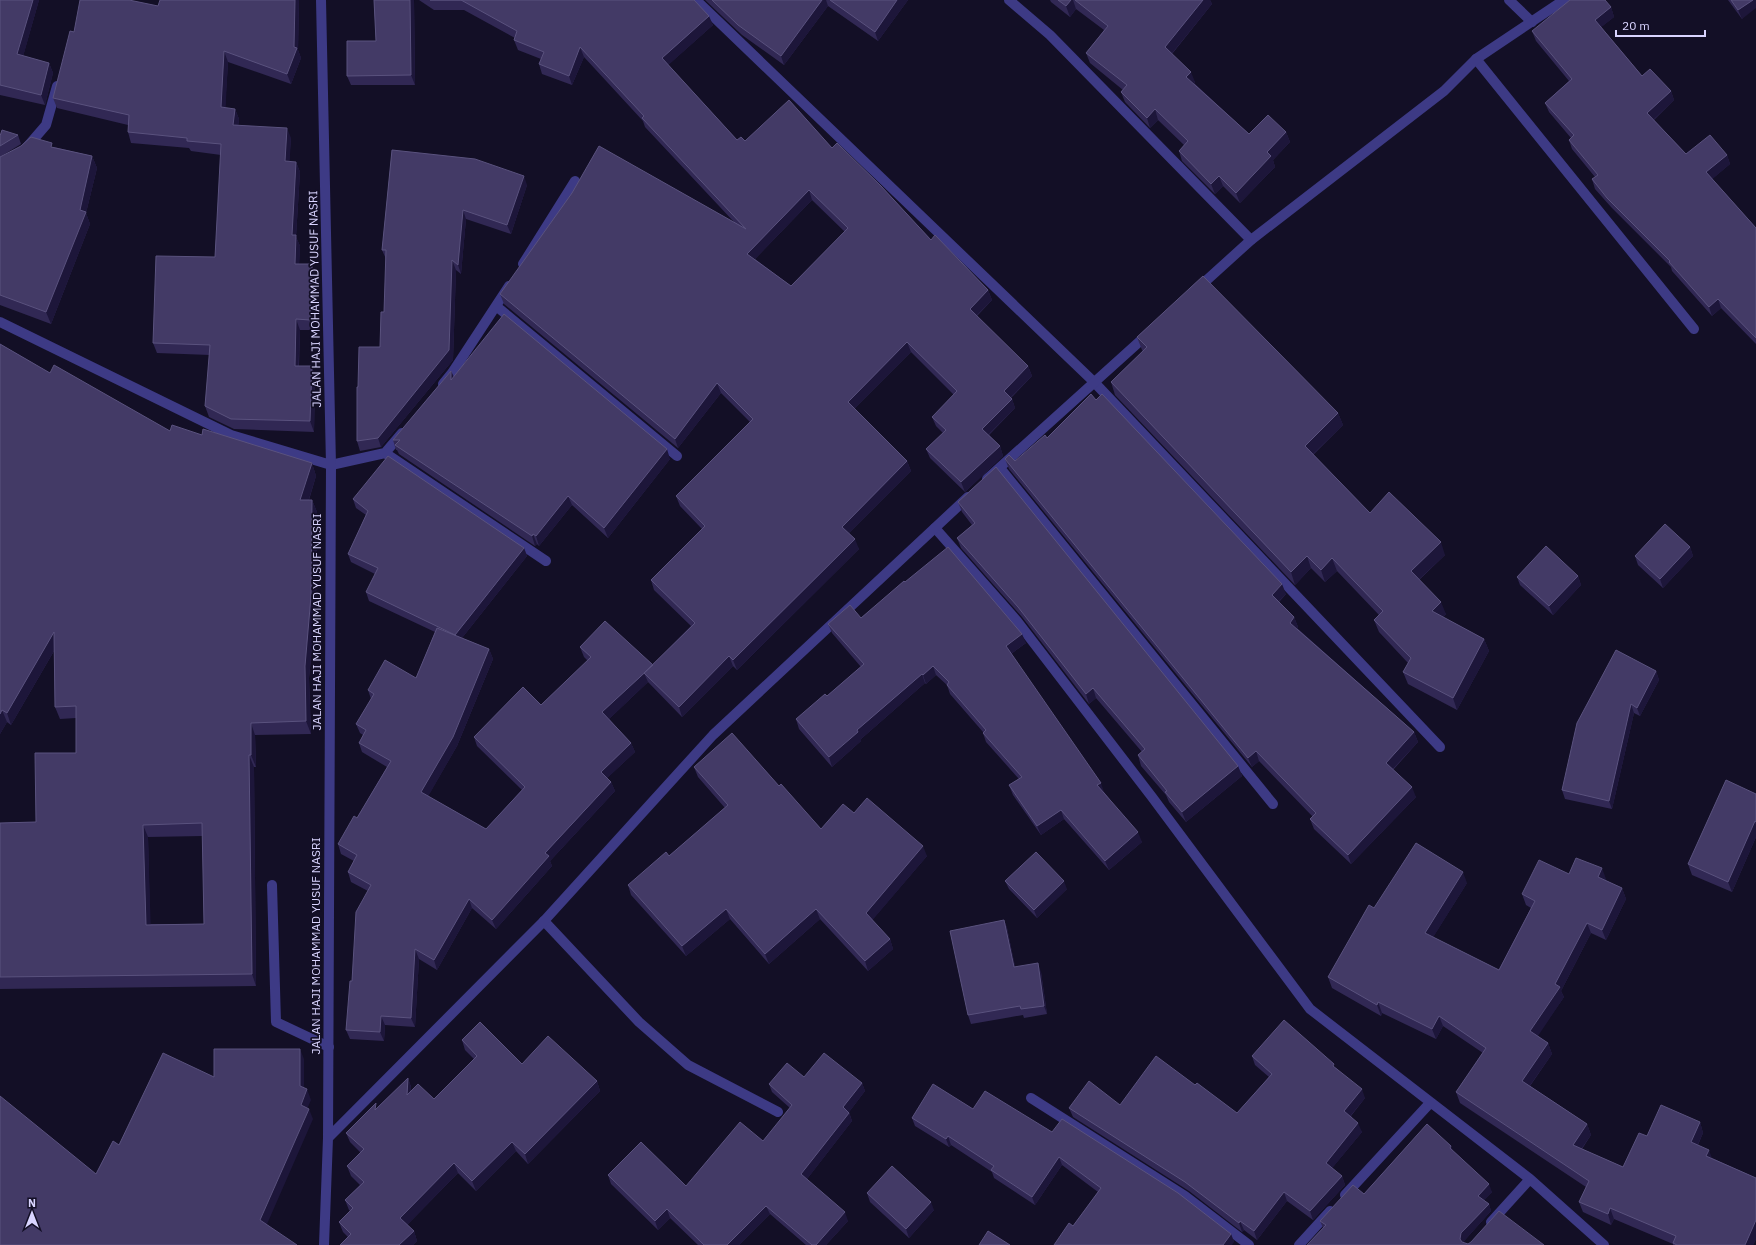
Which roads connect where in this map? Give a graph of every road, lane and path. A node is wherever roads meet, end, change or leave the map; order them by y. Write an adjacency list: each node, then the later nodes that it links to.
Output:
1 (321, 0): 22 (street, JALAN HAJI MOHAMMAD YUSUF NASRI)
2 (696, 0): 17 (street)
3 (1009, 0): 11 (street)
4 (1509, 0): 6 (street)
5 (1564, 0): 6 (street)
6 (1532, 22): 7 (street)
7 (1476, 59): 11 (street); 16 (street)
8 (60, 73): 9 (street)
9 (17, 155)
10 (576, 181): 13 (street)
11 (1251, 240): 12 (street)
12 (1193, 293)
13 (496, 306): 18 (street); 21 (street)
14 (0, 322): 22 (street)
15 (1158, 324): 17 (street)
16 (1694, 329)
17 (1094, 382): 23 (street); 26 (street)
18 (436, 392)
19 (411, 422): 20 (street)
20 (385, 453): 22 (street); 25 (street)
21 (677, 456)
22 (331, 465): 30 (street, JALAN HAJI MOHAMMAD YUSUF NASRI)
23 (1000, 468): 24 (street); 27 (street)
24 (935, 528): 29 (street); 32 (street)
25 (546, 561)
26 (1440, 747)
27 (1273, 804)
28 (272, 885): 30 (street)
29 (544, 921): 33 (street); 34 (street)
30 (329, 1047): 34 (street, JALAN HAJI MOHAMMAD YUSUF NASRI)
31 (1031, 1098): 38 (street)
32 (1430, 1103): 35 (street); 39 (street)
33 (778, 1112)
34 (328, 1138): 37 (street, JALAN HAJI MOHAMMAD YUSUF NASRI)
35 (1530, 1179): 36 (street); 40 (street)
36 (1484, 1228)
37 (324, 1245)
38 (1249, 1245)
39 (1299, 1245)
40 (1604, 1245)

